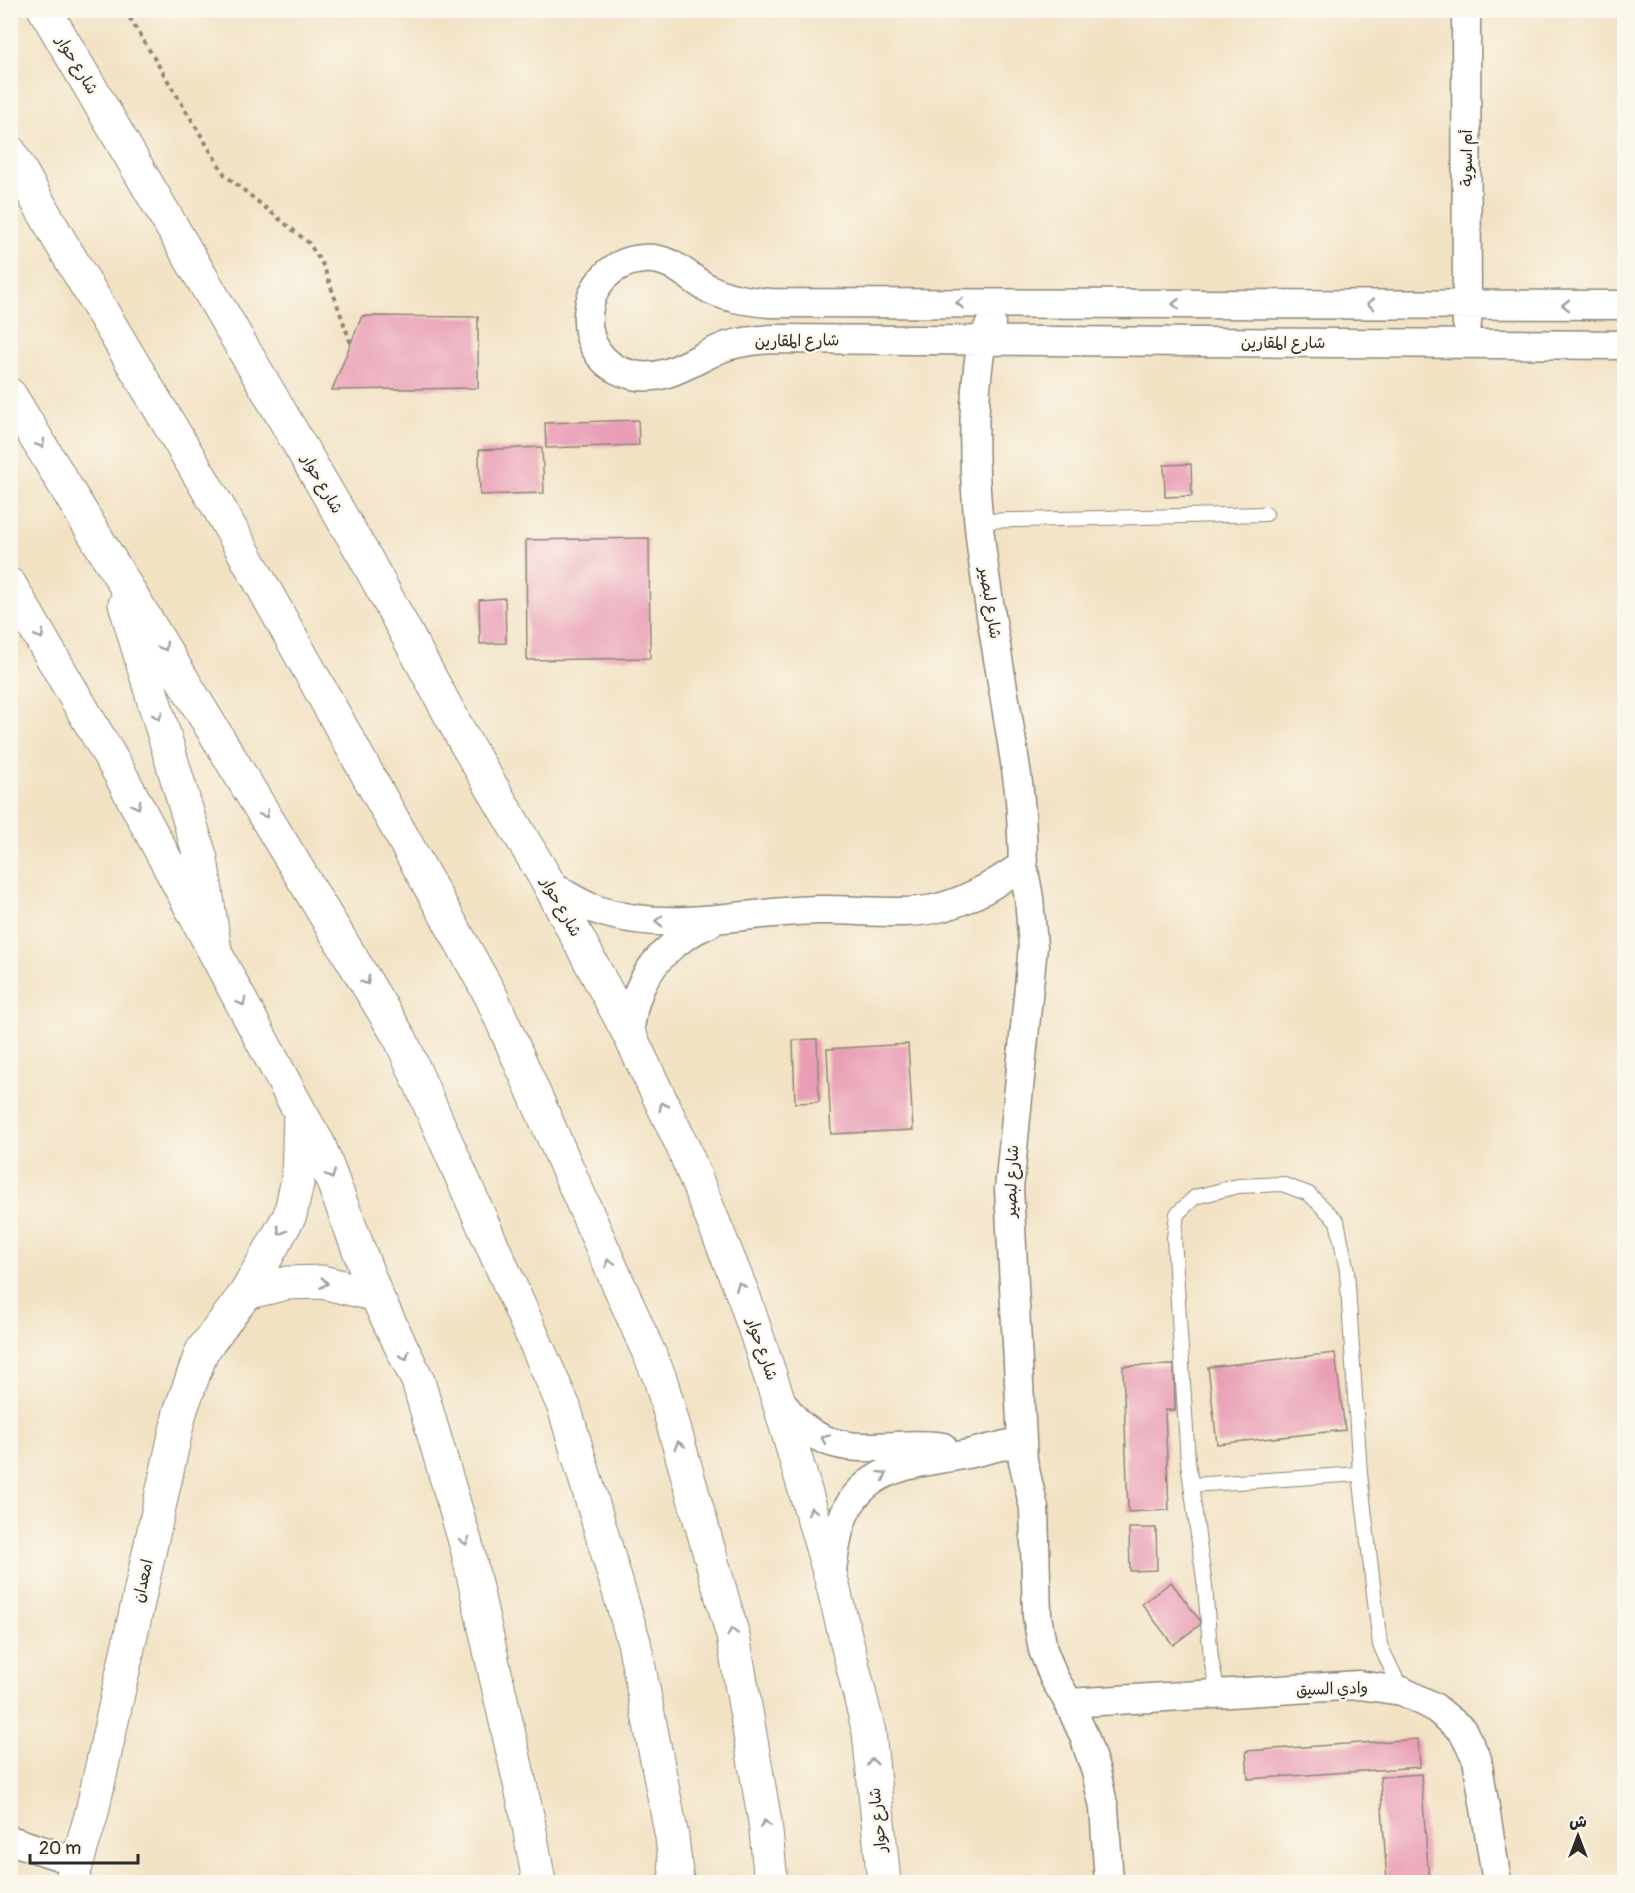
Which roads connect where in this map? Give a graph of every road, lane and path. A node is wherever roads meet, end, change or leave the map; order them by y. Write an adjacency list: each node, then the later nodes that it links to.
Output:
1 (45, 10): 18 (main road, شارع حوار)
2 (125, 10): 9 (path)
3 (1466, 10): 6 (street, أم اسوية)
4 (10, 152): 38 (main road, one-way to 4)
5 (1011, 303): 6 (street, شارع المقارين, one-way to 5); 8 (street); 8 (street, شارع المقارين, one-way to 8)
6 (1467, 304): 7 (street, شارع المقارين, one-way to 6); 10 (street, أم اسوية)
7 (1624, 305)
8 (983, 340): 10 (street, شارع المقارين); 14 (street, شارع لبصير)
9 (351, 344)
10 (1467, 345): 11 (street, شارع المقارين)
11 (1624, 345)
12 (10, 394): 15 (main road, one-way to 15)
13 (1266, 514): 14 (lane)
14 (977, 521): 17 (street, شارع لبصير)
15 (111, 559): 20 (main road, one-way to 20); 37 (main road, one-way to 37)
16 (10, 585): 20 (main road, one-way to 20)
17 (1023, 865): 19 (street); 26 (street, شارع لبصير)
18 (549, 884): 19 (street, one-way to 18); 21 (main road, شارع حوار)
19 (717, 920): 21 (street)
20 (215, 950): 22 (main road, one-way to 22)
21 (629, 1034): 25 (main road, شارع حوار, one-way to 21)
22 (300, 1112): 23 (main road, امعدان, one-way to 23); 24 (main road, one-way to 24)
23 (246, 1293): 24 (main road, one-way to 24); 35 (main road, امعدان)
24 (376, 1294): 36 (main road, one-way to 36)
25 (778, 1399): 27 (street, one-way to 25); 30 (main road, شارع حوار, one-way to 25)
26 (1022, 1442): 27 (street); 33 (street, شارع لبصير)
27 (965, 1453): 30 (street, one-way to 27)
28 (1360, 1474): 29 (lane); 29 (lane); 31 (lane)
29 (1191, 1485): 32 (lane)
30 (831, 1578): 39 (main road, شارع حوار, one-way to 30)
31 (1402, 1691): 32 (street, وادي السيق); 41 (street, وادي السيق)
32 (1218, 1694): 33 (street, وادي السيق)
33 (1069, 1703): 40 (street, شارع لبصير)
34 (10, 1840): 35 (street)
35 (74, 1872)
36 (539, 1882)
37 (677, 1882)
38 (771, 1882)
39 (884, 1882)
40 (1108, 1882)
41 (1497, 1882)

